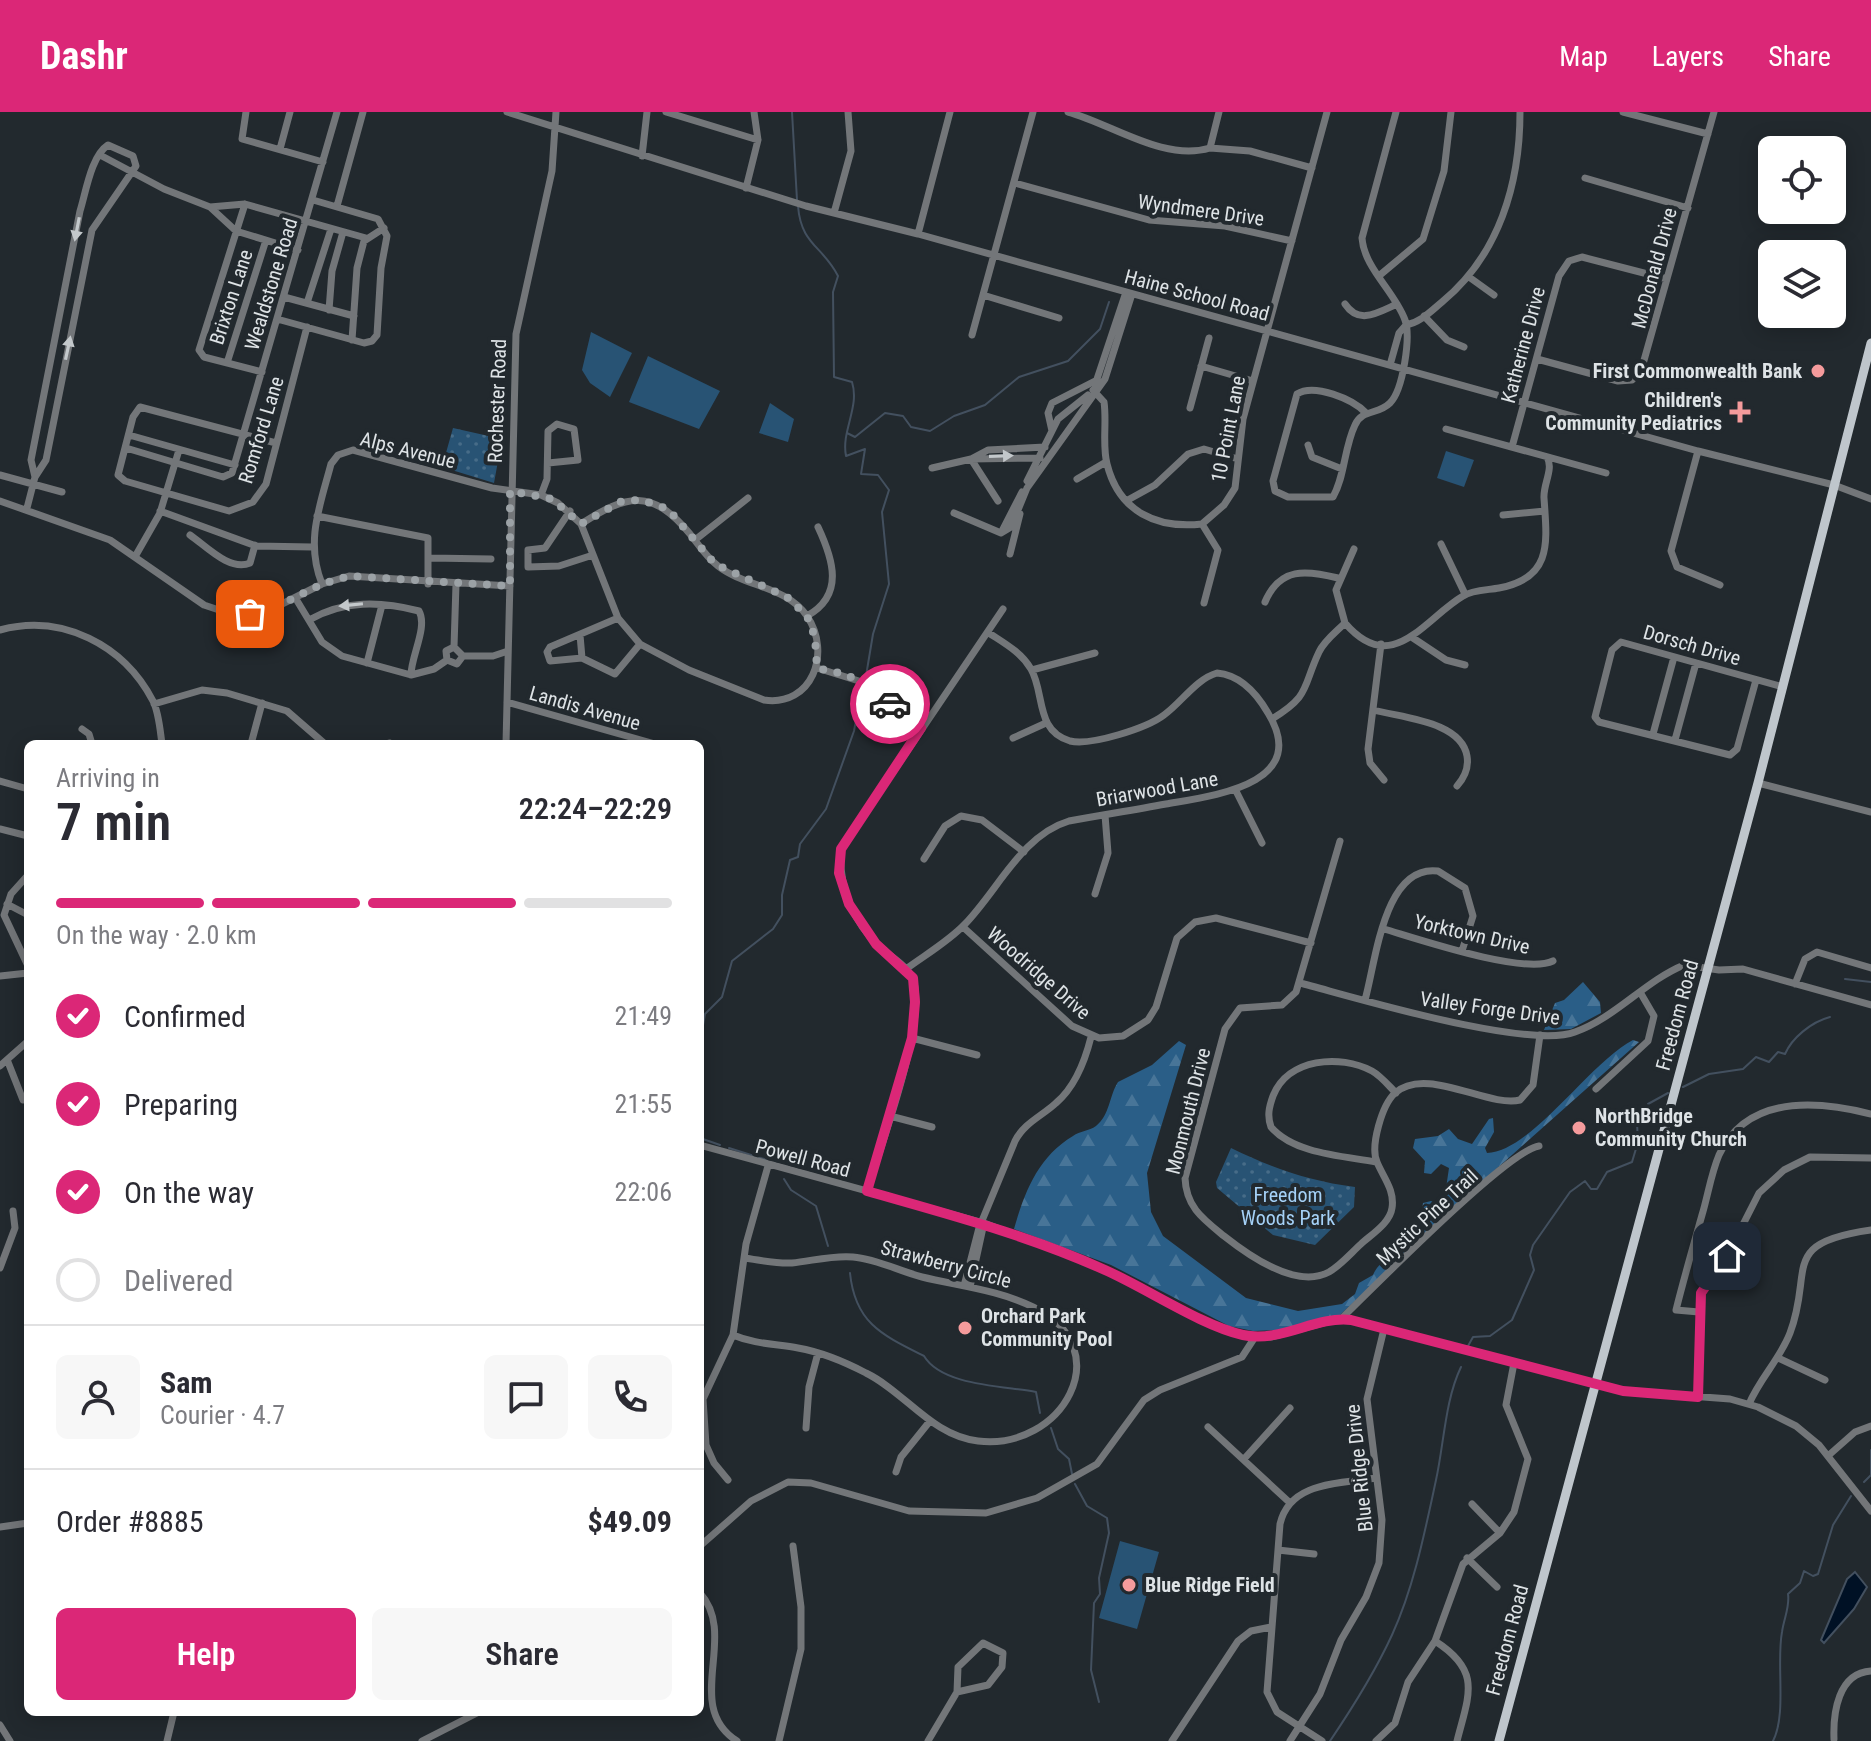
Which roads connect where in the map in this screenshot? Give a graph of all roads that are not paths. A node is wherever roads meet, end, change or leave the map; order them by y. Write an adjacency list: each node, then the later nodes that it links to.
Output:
1 (246, 112): 25 (street)
2 (290, 112): 25 (street)
3 (337, 112): 28 (street, Wealdstone Road)
4 (363, 112): 36 (street)
5 (507, 112): 21 (street, Haine School Road)
6 (556, 112): 21 (street, Rochester Road)
7 (647, 112): 27 (street)
8 (666, 112): 23 (street)
9 (754, 112): 23 (street)
10 (848, 112): 39 (street)
11 (950, 112): 45 (street)
12 (1033, 112): 32 (street)
13 (1068, 112): 24 (street)
14 (1219, 112): 24 (street)
15 (1327, 112): 29 (street, 10 Point Lane)
16 (1396, 112): 53 (street)
17 (1451, 112): 53 (street)
18 (1520, 112): 54 (street)
19 (1623, 112): 22 (street)
20 (1714, 112): 22 (street, McDonald Drive)
21 (555, 126): 27 (street, Haine School Road); 121 (street, Rochester Road)
22 (1708, 134): 38 (street, McDonald Drive)
23 (758, 140): 33 (street)
24 (1210, 148): 29 (street)
25 (280, 149): 28 (street)
26 (100, 155): 30 (street); 30 (street); 51 (street, one-way to 51)
27 (642, 156): 33 (street, Haine School Road)
28 (323, 162): 34 (street, Wealdstone Road)
29 (1312, 168): 48 (street, 10 Point Lane)
30 (134, 171): 37 (street); 52 (street)
31 (1585, 178): 38 (street)
32 (1015, 183): 48 (street, Wyndmere Drive); 50 (street)
33 (746, 188): 39 (street, Haine School Road)
34 (313, 200): 36 (street); 40 (street, Wealdstone Road)
35 (245, 204): 37 (street); 40 (street); 43 (street)
36 (337, 206): 41 (street)
37 (210, 207): 43 (street)
38 (1688, 208): 55 (street, McDonald Drive)
39 (834, 213): 45 (street, Haine School Road)
40 (307, 222): 42 (street); 49 (street, Wealdstone Road)
41 (384, 228): 46 (street); 75 (street)
42 (331, 229): 44 (street); 60 (street)
43 (236, 231): 47 (street); 79 (street)
44 (343, 232): 46 (street); 63 (street)
45 (918, 234): 50 (street, Haine School Road)
46 (366, 238): 64 (street)
47 (266, 240): 49 (street); 79 (street, Brixton Lane)
48 (1292, 241): 72 (street, 10 Point Lane)
49 (298, 250): 59 (street, Wealdstone Road)
50 (994, 255): 56 (street, Haine School Road); 57 (street)
51 (71, 256): 52 (street); 68 (street)
52 (86, 259): 69 (street)
53 (1380, 275): 62 (street)
54 (1469, 277): 58 (street); 65 (street)
55 (1667, 279): 78 (street, Katherine Drive); 78 (street, McDonald Drive)
56 (1129, 293): 72 (street, Haine School Road); 84 (street); 88 (street)
57 (983, 295): 66 (street); 73 (street)
58 (1494, 295)
59 (284, 297): 60 (street); 67 (street, Wealdstone Road)
60 (307, 303): 63 (street)
61 (1345, 304): 62 (street)
62 (1397, 304): 70 (street)
63 (329, 310): 64 (street)
64 (354, 316): 75 (street)
65 (1424, 316): 70 (street); 77 (street)
66 (1059, 318)
67 (277, 319): 71 (street); 83 (street, Wealdstone Road)
68 (59, 321): 69 (street); 86 (street)
69 (73, 324): 87 (street, one-way to 69)
70 (1406, 325): 80 (street); 82 (street)
71 (307, 327): 75 (street); 97 (street, Romford Lane)
72 (1266, 331): 80 (street, Haine School Road); 85 (street, 10 Point Lane)
73 (972, 335)
74 (1209, 338): 81 (street)
75 (352, 340)
76 (1871, 343): 120 (main road, Freedom Road)
77 (1464, 347)
78 (1537, 359): 89 (street, Katherine Drive)
79 (227, 363): 83 (street)
80 (1390, 365): 82 (street, Haine School Road)
81 (1201, 366): 85 (street); 90 (street)
82 (1403, 368): 89 (street, Haine School Road); 91 (street)
83 (262, 372): 94 (street, Wealdstone Road)
84 (1099, 379): 88 (street); 93 (street)
85 (1253, 381): 109 (street, 10 Point Lane)
86 (46, 385): 87 (street); 103 (street)
87 (60, 388): 105 (street)
88 (1094, 391): 93 (street); 95 (street); 111 (street)
89 (1524, 402): 99 (street, Katherine Drive); 104 (street, Haine School Road)
90 (1190, 408)
91 (1366, 413): 115 (street); 115 (street)
92 (1446, 429): 99 (street)
93 (1051, 433): 95 (street); 102 (street)
94 (244, 434): 96 (street); 97 (street); 113 (street, Wealdstone Road)
95 (1064, 434): 102 (street)
96 (129, 435): 100 (street, Romford Lane); 101 (street)
97 (276, 443): 123 (street, Romford Lane)
98 (1308, 445): 115 (street)
99 (1512, 447): 106 (street)
100 (126, 448): 110 (street); 123 (street, Romford Lane)
101 (179, 450): 110 (street); 113 (street)
102 (1048, 450): 107 (street); 108 (street); 134 (street)
103 (34, 451): 105 (street); 119 (street)
104 (1698, 451): 120 (street, Haine School Road); 160 (street)
105 (47, 453): 119 (street)
106 (1547, 457): 116 (street); 135 (street)
107 (1040, 458): 108 (street, one-way to 107); 130 (street)
108 (971, 459): 114 (street); 128 (street)
109 (1238, 459): 129 (street); 140 (street, 10 Point Lane)
110 (174, 462): 113 (street); 123 (street)
111 (1106, 462): 118 (street); 129 (street)
112 (548, 463): 112 (street); 124 (street)
113 (235, 465)
114 (932, 468)
115 (1342, 469)
116 (1606, 473)
117 (0, 475): 119 (street)
118 (1077, 479)
119 (34, 481): 122 (street); 131 (street)
120 (1834, 485): 126 (street, Haine School Road); 194 (main road, Freedom Road)
121 (510, 491): 124 (street, Alps Avenue); 138 (street, Alps Avenue); 161 (street, Rochester Road)
122 (62, 492)
123 (166, 492): 132 (street)
124 (541, 495): 133 (street)
125 (748, 498): 145 (street)
126 (1871, 499)
127 (0, 501): 131 (street)
128 (998, 501)
129 (1126, 501): 140 (street)
130 (1016, 502): 134 (street); 143 (street)
131 (27, 508): 152 (street)
132 (160, 511): 142 (street); 152 (street)
133 (570, 511): 139 (street); 153 (street)
134 (1020, 511): 143 (street); 151 (street)
135 (1545, 511): 137 (street); 162 (street)
136 (954, 513): 143 (street)
137 (1503, 515)
138 (317, 516): 149 (street, Alps Avenue); 154 (street)
139 (581, 524): 145 (street); 153 (street)
140 (1202, 524): 165 (street)
141 (818, 527): 168 (street)
142 (214, 529): 147 (street); 148 (street)
143 (1001, 533)
144 (190, 535): 148 (street)
145 (695, 540): 168 (street)
146 (1441, 544): 162 (street)
147 (255, 545): 148 (street); 149 (street)
148 (206, 547)
149 (312, 547): 157 (street, Alps Avenue)
150 (1354, 549): 156 (street)
151 (1010, 554)
152 (136, 555): 163 (street)
153 (593, 555): 169 (street)
154 (430, 558): 155 (street); 158 (street)
155 (491, 559)
156 (1338, 578): 164 (street); 171 (street)
157 (322, 584): 158 (street); 163 (street)
158 (428, 584): 159 (street)
159 (456, 584): 161 (street); 178 (street)
160 (1720, 585)
161 (510, 586): 179 (street, Rochester Road)
162 (1465, 594): 175 (street)
163 (296, 599): 170 (street)
164 (1265, 602)
165 (1204, 603)
166 (382, 605): 170 (street, one-way to 170); 186 (street); 192 (street)
167 (1003, 609): 173 (street)
168 (807, 616): 190 (street)
169 (618, 618): 174 (street); 176 (street)
170 (309, 620): 186 (street)
171 (1345, 623): 177 (street); 199 (street)
172 (0, 630): 197 (street)
173 (989, 633): 191 (street); 201 (street)
174 (580, 635): 184 (street); 184 (street)
175 (1413, 638): 177 (street); 189 (street)
176 (640, 644): 184 (street); 190 (street)
177 (1381, 644): 198 (street)
178 (454, 647): 181 (street); 185 (street)
179 (508, 651): 182 (street); 188 (street, Rochester Road)
180 (1095, 653): 191 (street)
181 (463, 656): 182 (street); 185 (street)
182 (493, 656): 188 (street)
183 (1674, 657): 187 (street, Dorsch Drive); 203 (street); 203 (street, Dorsch Drive)
184 (582, 658)
185 (447, 660): 192 (street)
186 (367, 663): 192 (street)
187 (1696, 663): 193 (street, Dorsch Drive); 211 (street)
188 (507, 665): 195 (street, Rochester Road)
189 (1465, 665)
190 (817, 668): 201 (street)
191 (1032, 670): 200 (street)
192 (411, 675)
193 (1756, 680): 194 (street, Dorsch Drive); 211 (street)
194 (1783, 687): 214 (main road, Freedom Road)
195 (507, 702): 209 (street, Rochester Road); 210 (street, Landis Avenue)
196 (262, 703): 197 (street); 207 (street); 208 (street)
197 (154, 704): 206 (street)
198 (1374, 710): 212 (street); 215 (street)
199 (1272, 719): 200 (street); 217 (street, Briarwood Lane)
200 (1046, 723): 204 (street)
201 (921, 728): 237 (street)
202 (82, 729): 205 (street)
203 (1653, 734): 211 (street)
204 (1013, 738)
205 (91, 740)
206 (161, 740)
207 (252, 740)
208 (321, 740)
209 (506, 740)
210 (641, 740)
211 (1675, 740)
212 (1384, 780)
213 (0, 781): 216 (street)
214 (1758, 783): 218 (street); 238 (main road, Freedom Road)
215 (1457, 786)
216 (24, 788)
217 (1236, 791): 219 (street, Briarwood Lane); 223 (street)
218 (1871, 812)
219 (1105, 815): 224 (street, Briarwood Lane); 227 (street)
220 (0, 829): 221 (street)
221 (24, 835)
222 (1340, 841): 232 (street)
223 (1262, 843)
224 (1024, 852): 225 (street); 230 (street, Briarwood Lane)
225 (924, 859)
226 (24, 879): 228 (street)
227 (1095, 894)
228 (7, 904): 229 (street); 234 (street)
229 (24, 913)
230 (963, 927): 237 (street, Briarwood Lane); 247 (street, Woodridge Drive)
231 (1384, 929): 233 (street, Yorktown Drive); 233 (street); 244 (street)
232 (1311, 943): 241 (street); 247 (street, Woodridge Drive)
233 (1462, 951): 235 (street, Yorktown Drive)
234 (24, 958)
235 (1553, 961)
236 (1871, 968): 242 (street)
237 (906, 969): 248 (street)
238 (1708, 969): 242 (street, Valley Forge Drive); 243 (street, Valley Forge Drive); 282 (main road, Freedom Road)
239 (24, 973): 240 (street)
240 (0, 976)
241 (1300, 983): 244 (street, Valley Forge Drive); 262 (street, Monmouth Drive)
242 (1795, 984): 245 (street, Valley Forge Drive)
243 (1640, 992): 246 (street, Valley Forge Drive); 253 (street)
244 (1365, 1000): 246 (street, Valley Forge Drive)
245 (1871, 1005)
246 (1540, 1035): 254 (street)
247 (1091, 1037): 266 (street)
248 (912, 1038): 250 (street); 257 (street)
249 (24, 1045): 251 (street)
250 (977, 1055)
251 (8, 1062): 252 (street); 255 (street)
252 (0, 1066)
253 (1596, 1089)
254 (1396, 1093): 262 (street); 262 (street)
255 (23, 1100)
256 (1871, 1114): 267 (street)
257 (890, 1116): 258 (street); 264 (street)
258 (932, 1127)
259 (704, 1146): 263 (street, Powell Road)
260 (1539, 1146): 274 (street, Mystic Pine Trail)
261 (1871, 1158): 269 (street)
262 (1376, 1162)
263 (768, 1166): 264 (street, Powell Road); 270 (street)
264 (867, 1191): 266 (street, Powell Road)
265 (13, 1211): 271 (street)
266 (984, 1223): 272 (street); 277 (street, Powell Road)
267 (1698, 1229): 269 (street); 273 (street)
268 (1871, 1230): 279 (street)
269 (1730, 1252): 273 (street)
270 (744, 1258): 272 (street, Strawberry Circle); 276 (street)
271 (0, 1268)
272 (967, 1287): 287 (street, Strawberry Circle)
273 (1699, 1312): 283 (street)
274 (1341, 1319): 275 (street, Powell Road); 277 (street, Powell Road)
275 (1384, 1329): 280 (street, Powell Road); 295 (street, Blue Ridge Drive)
276 (733, 1335): 278 (street, Strawberry Circle); 284 (street)
277 (1255, 1337): 303 (street)
278 (818, 1353): 287 (street, Strawberry Circle); 291 (street)
279 (1778, 1358): 281 (street); 285 (street)
280 (1514, 1363): 282 (street, Powell Road); 302 (street)
281 (1825, 1380)
282 (1595, 1383): 283 (street, Powell Road); 330 (main road, Freedom Road)
283 (1698, 1397): 285 (street, Powell Road)
284 (704, 1400)
285 (1749, 1404): 292 (street, Powell Road)
286 (1290, 1408): 293 (street)
287 (930, 1421): 294 (street)
288 (704, 1422): 296 (street)
289 (1871, 1426): 292 (street)
290 (1208, 1427): 293 (street)
291 (806, 1428)
292 (1829, 1455): 299 (street, Powell Road)
293 (1244, 1459): 297 (street)
294 (896, 1472)
295 (1376, 1478): 297 (street); 317 (street, Blue Ridge Drive)
296 (728, 1480)
297 (1289, 1502): 305 (street)
298 (1472, 1504): 302 (street)
299 (1871, 1511)
300 (24, 1524): 301 (street)
301 (0, 1527)
302 (1500, 1533): 307 (street)
303 (704, 1542)
304 (793, 1546): 323 (street)
305 (1278, 1550): 306 (street); 310 (street)
306 (1314, 1554)
307 (1467, 1558): 308 (street); 311 (street)
308 (1497, 1587)
309 (704, 1600): 322 (street)
310 (1271, 1627): 317 (street); 325 (street)
311 (1435, 1641): 328 (street); 329 (street)
312 (1871, 1671): 318 (street)
313 (957, 1692): 313 (street); 324 (street)
314 (173, 1716): 320 (street)
315 (471, 1716): 321 (street)
316 (0, 1725): 319 (street)
317 (1298, 1729): 326 (street, Blue Ridge Drive); 327 (street)
318 (1834, 1739)
319 (10, 1741)
320 (167, 1741)
321 (422, 1741)
322 (737, 1741)
323 (779, 1741)
324 (928, 1741)
325 (1172, 1741)
326 (1290, 1741)
327 (1322, 1741)
328 (1376, 1741)
329 (1457, 1741)
330 (1499, 1741)

